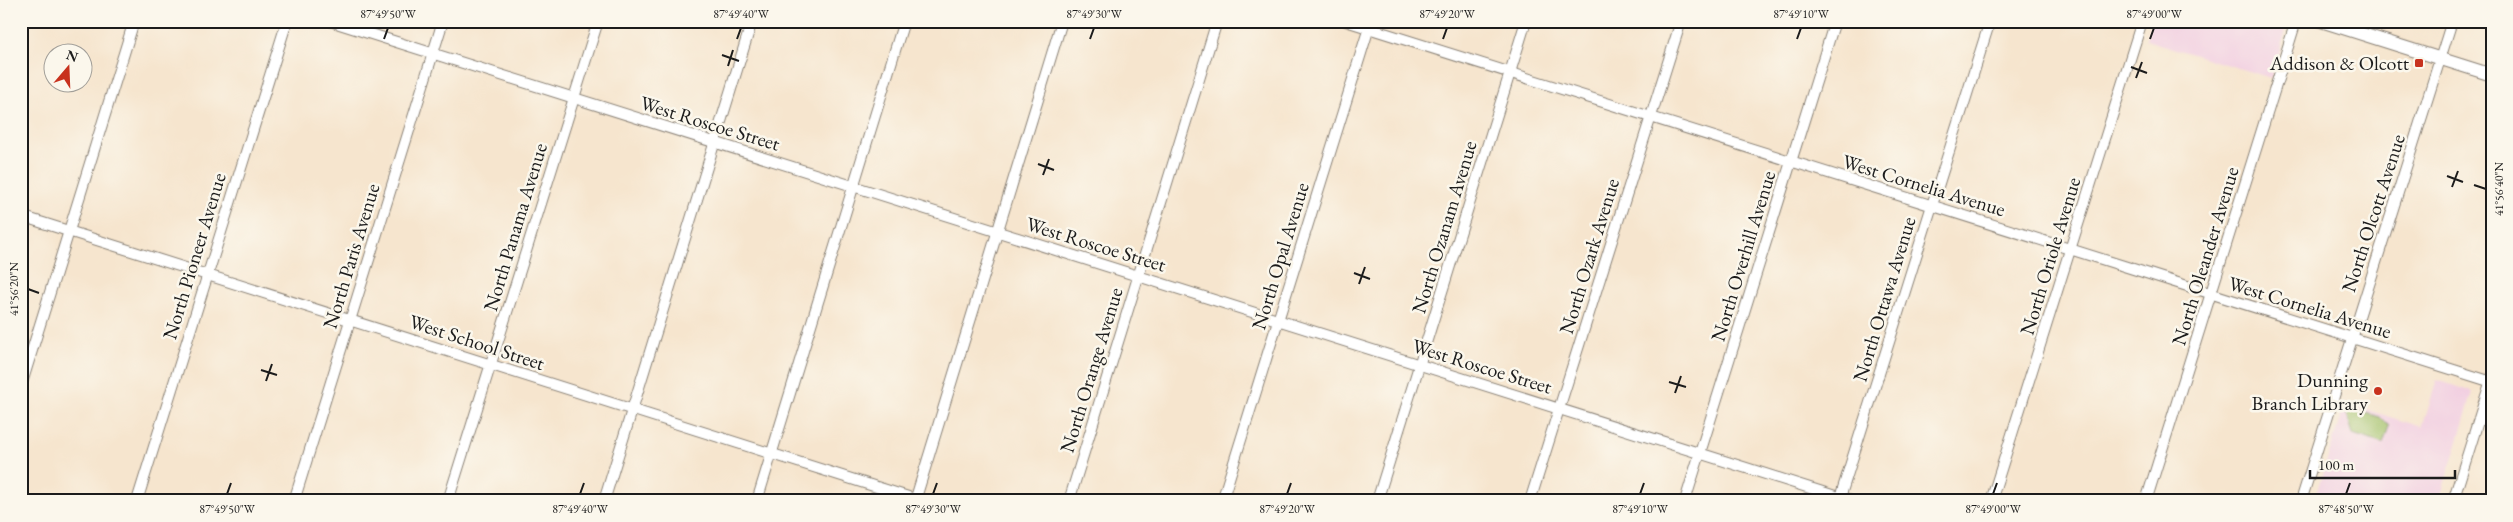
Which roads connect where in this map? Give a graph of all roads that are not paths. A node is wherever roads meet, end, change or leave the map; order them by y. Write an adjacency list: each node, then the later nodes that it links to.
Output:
1 (134, 21): 31 (street)
2 (287, 21): 34 (street, North Pioneer Avenue)
3 (330, 21): 20 (street, West Roscoe Street)
4 (443, 21): 20 (street, North Paris Avenue)
5 (598, 21): 24 (street, North Panama Avenue)
6 (752, 21): 26 (street)
7 (904, 21): 28 (street)
8 (1062, 21): 32 (street)
9 (1217, 21): 35 (street, North Orange Avenue)
10 (1346, 21): 19 (street, West Cornelia Avenue)
11 (1526, 21): 22 (street, North Ozanam Avenue)
12 (1681, 21): 25 (street, North Ozark Avenue)
13 (1835, 21): 27 (street, North Overhill Avenue)
14 (1990, 21): 29 (street, North Ottawa Avenue)
15 (2142, 21): 33 (street, North Oriole Avenue)
16 (2296, 21): 36 (street, North Oleander Avenue)
17 (2321, 21): 21 (street)
18 (2452, 21): 21 (street, North Olcott Avenue)
19 (1370, 25): 22 (street, West Cornelia Avenue); 38 (street, North Opal Avenue)
20 (433, 54): 24 (street, West Roscoe Street); 37 (street, North Paris Avenue)
21 (2440, 58): 23 (street); 39 (street, North Olcott Avenue)
22 (1510, 73): 25 (street, West Cornelia Avenue); 40 (street, North Ozanam Avenue)
23 (2492, 75)
24 (574, 98): 26 (street, West Roscoe Street); 41 (street, North Panama Avenue)
25 (1651, 117): 27 (street, West Cornelia Avenue); 45 (street, North Ozark Avenue)
26 (715, 142): 28 (street, West Roscoe Street); 44 (street)
27 (1791, 162): 29 (street, West Cornelia Avenue); 47 (street, North Overhill Avenue)
28 (853, 186): 32 (street, West Roscoe Street); 46 (street)
29 (1932, 206): 33 (street, West Cornelia Avenue); 48 (street, North Ottawa Avenue)
30 (21, 216): 31 (street, West School Street)
31 (69, 232): 34 (street, West School Street); 43 (street)
32 (997, 232): 35 (street, West Roscoe Street); 49 (street)
33 (2070, 249): 36 (street, West Cornelia Avenue); 61 (street, North Oriole Avenue)
34 (206, 275): 37 (street, West School Street); 50 (street, North Pioneer Avenue)
35 (1138, 276): 38 (street, West Roscoe Street); 55 (street, North Orange Avenue)
36 (2211, 294): 39 (street, West Cornelia Avenue); 62 (street, North Oleander Avenue)
37 (350, 320): 41 (street, West School Street); 51 (street, North Paris Avenue)
38 (1278, 320): 40 (street, West Roscoe Street); 56 (street, North Opal Avenue)
39 (2352, 338): 42 (street, West Cornelia Avenue); 63 (street, North Olcott Avenue)
40 (1419, 364): 45 (street, West Roscoe Street); 57 (street, North Ozanam Avenue)
41 (491, 365): 44 (street, West School Street); 52 (street, North Panama Avenue)
42 (2491, 380): 64 (street)
43 (21, 386)
44 (632, 409): 46 (street, West School Street); 53 (street)
45 (1559, 409): 47 (street, West Roscoe Street); 58 (street, North Ozark Avenue)
46 (771, 453): 49 (street, West School Street); 54 (street)
47 (1700, 453): 48 (street, West Roscoe Street); 59 (street, North Overhill Avenue)
48 (1840, 499): 60 (street, West Roscoe Street)
49 (917, 500)
50 (137, 501)
51 (294, 501)
52 (448, 501)
53 (604, 501)
54 (757, 501)
55 (1069, 501)
56 (1222, 501)
57 (1377, 501)
58 (1530, 501)
59 (1684, 501)
60 (1851, 501)
61 (1992, 501)
62 (2146, 501)
63 (2301, 501)
64 (2453, 501)

